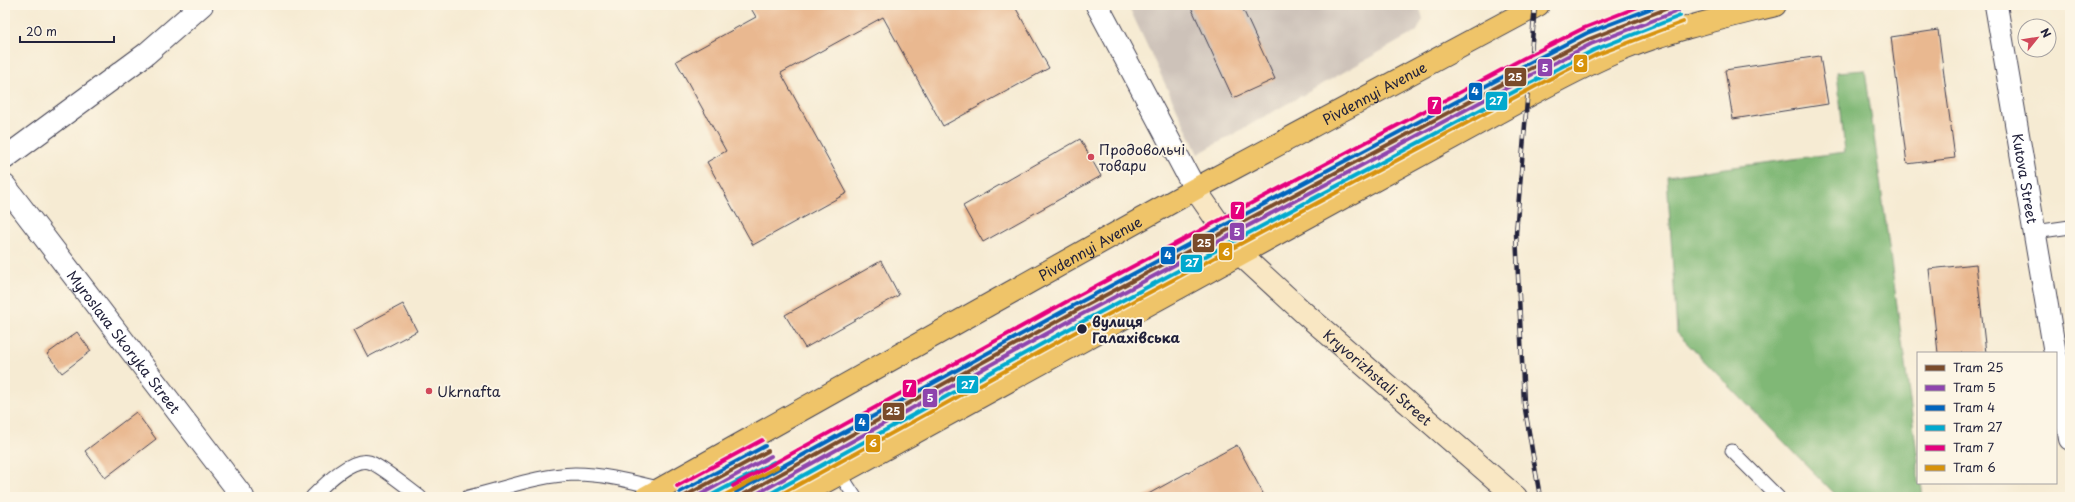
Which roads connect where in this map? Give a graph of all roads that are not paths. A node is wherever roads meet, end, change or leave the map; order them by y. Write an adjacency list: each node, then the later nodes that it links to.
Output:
1 (202, 5): 6 (street)
2 (1097, 5): 8 (street)
3 (1538, 5): 8 (main road, Pivdennyi Avenue)
4 (1775, 5): 11 (main road)
5 (1996, 5): 10 (street, Kutova Street)
6 (5, 158)
7 (5, 186): 18 (street, Myroslava Skoryka Street)
8 (1195, 189): 11 (main road, Kryvorizhstali Street); 17 (main road, Pivdennyi Avenue)
9 (2070, 227): 10 (lane)
10 (2035, 232): 12 (street, Kutova Street)
11 (1241, 255): 16 (main road); 24 (main road, Kryvorizhstali Street)
12 (2055, 352)
13 (2057, 363): 14 (street)
14 (2070, 439)
15 (1732, 451): 25 (lane)
16 (840, 474): 22 (main road); 23 (lane)
17 (654, 493): 21 (lane)
18 (243, 497)
19 (312, 497): 20 (lane)
20 (420, 497)
21 (468, 497)
22 (798, 497)
23 (855, 497)
24 (1516, 497)
25 (1778, 497)

